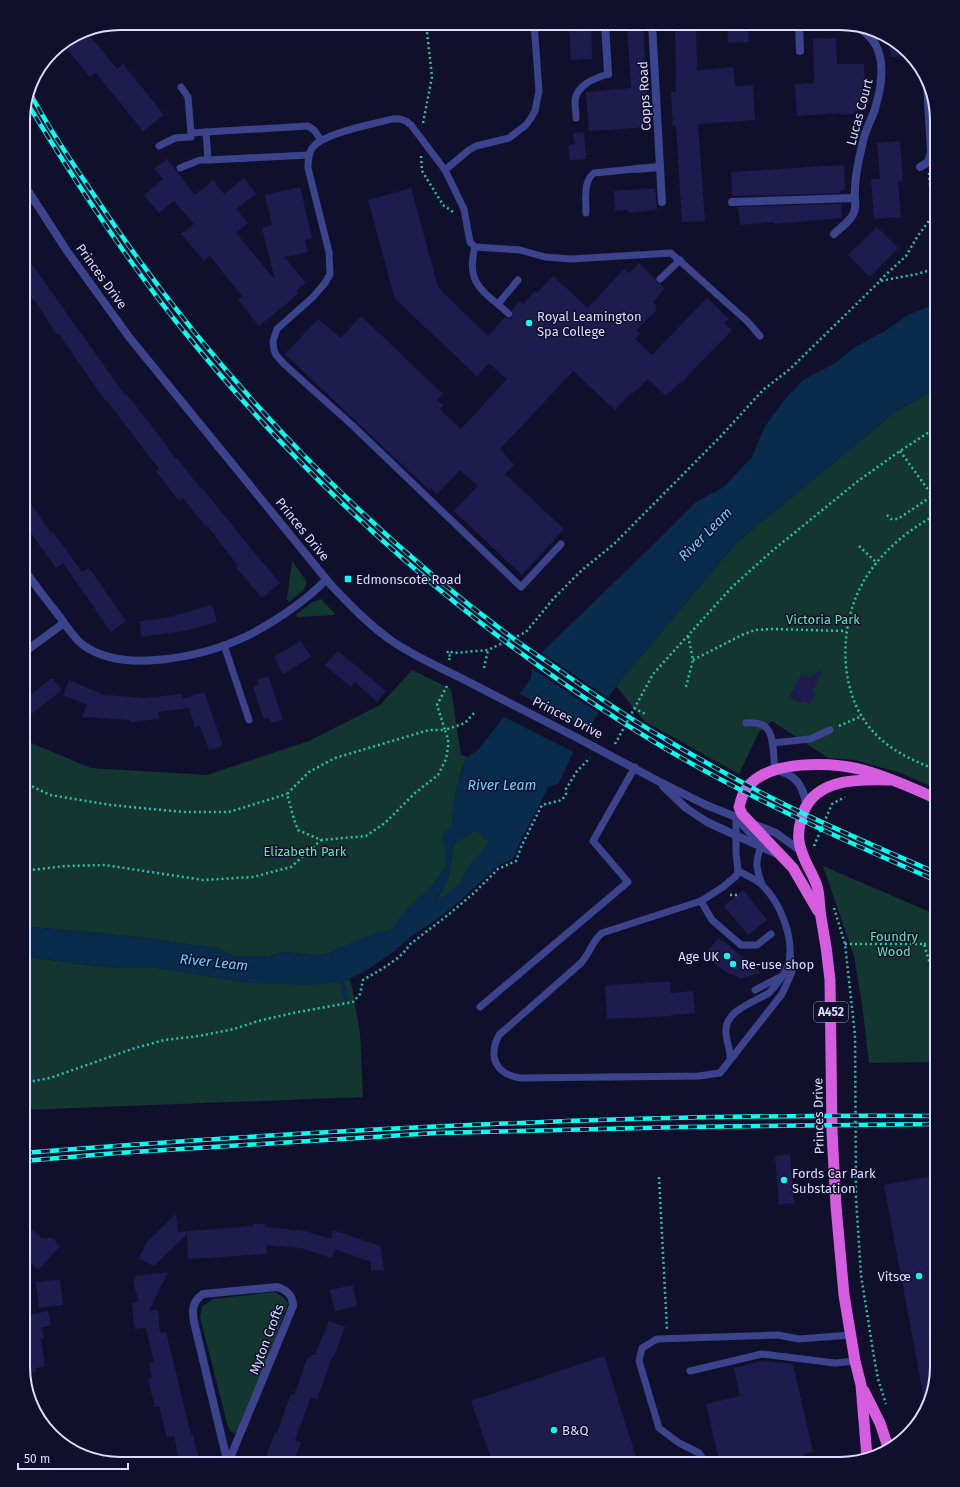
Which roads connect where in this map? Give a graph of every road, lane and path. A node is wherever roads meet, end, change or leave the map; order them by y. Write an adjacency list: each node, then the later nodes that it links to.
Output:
1 (427, 30): 13 (path)
2 (535, 30): 23 (lane)
3 (605, 30): 8 (street)
4 (652, 30): 19 (street, Copps Road)
5 (799, 30): 7 (street, Lucas Court)
6 (866, 34): 27 (street, Lucas Court)
7 (800, 50)
8 (608, 74): 10 (lane)
9 (181, 87): 12 (lane)
10 (576, 118)
11 (206, 132): 12 (lane); 14 (lane); 18 (lane)
12 (190, 133): 15 (lane)
13 (420, 136): 14 (lane); 23 (lane); 32 (path)
14 (321, 140): 16 (lane)
15 (159, 146)
16 (309, 155): 18 (lane); 49 (lane)
17 (930, 156): 20 (street)
18 (208, 160): 21 (lane)
19 (660, 167): 22 (street); 28 (street, Copps Road)
20 (920, 167)
21 (180, 168)
22 (635, 169): 30 (lane)
23 (445, 170): 32 (lane)
24 (929, 177): 25 (path)
25 (930, 186)
26 (30, 194): 53 (street, Princes Drive)
27 (855, 198): 29 (street); 33 (street, Lucas Court)
28 (662, 202)
29 (732, 202)
30 (586, 213)
31 (930, 220): 39 (path)
32 (466, 222): 34 (lane)
33 (834, 234)
34 (475, 247): 35 (lane); 40 (lane)
35 (680, 260): 37 (lane); 42 (lane)
36 (930, 270): 39 (path)
37 (660, 278)
38 (518, 280): 40 (lane)
39 (880, 281): 59 (path)
40 (498, 304): 41 (lane)
41 (509, 314)
42 (760, 336)
43 (930, 432): 44 (path)
44 (900, 451): 45 (path); 56 (path)
45 (930, 493)
46 (930, 497): 47 (path)
47 (887, 515)
48 (930, 519): 51 (path)
49 (561, 544)
50 (859, 546): 51 (path)
51 (877, 563): 55 (path)
52 (30, 577): 54 (street)
53 (326, 580): 57 (street); 76 (street, Princes Drive, bridge)
54 (64, 623): 57 (street); 58 (street)
55 (846, 631): 61 (path); 68 (path)
56 (688, 635): 61 (path); 65 (path)
57 (224, 645): 69 (lane)
58 (30, 648)
59 (488, 650): 60 (path); 62 (path)
60 (449, 660)
61 (693, 660): 64 (path)
62 (484, 668)
63 (447, 686): 71 (path)
64 (686, 688)
65 (634, 708): 67 (path); 74 (path)
66 (475, 712): 71 (path)
67 (647, 715)
68 (862, 716): 72 (path); 77 (path)
69 (249, 720)
70 (746, 722): 73 (lane)
71 (445, 730): 82 (path); 89 (path)
72 (830, 730): 73 (lane)
73 (772, 743): 78 (lane)
74 (615, 744)
75 (590, 758): 110 (path)
76 (635, 767): 80 (street, Princes Drive); 108 (lane)
77 (930, 767)
78 (775, 770): 79 (highway); 85 (street); 86 (highway)
79 (890, 780): 83 (highway); 85 (highway)
80 (658, 781): 86 (street, Princes Drive); 88 (street, Princes Drive)
81 (30, 785): 82 (path)
82 (287, 794): 89 (path)
83 (930, 796)
84 (839, 799): 92 (path)
85 (806, 804): 91 (highway, A452)
86 (738, 813): 87 (highway, Princes Drive / A452); 88 (lane); 90 (lane)
87 (748, 821): 91 (street); 93 (highway, Princes Drive / A452)
88 (737, 836): 90 (street, Princes Drive); 95 (lane)
89 (321, 840): 94 (path)
90 (761, 846): 93 (street, Princes Drive); 96 (lane)
91 (801, 851): 99 (highway, Princes Drive / A452)
92 (816, 852)
93 (782, 857): 99 (highway, Princes Drive / A452)
94 (30, 869)
95 (738, 871): 96 (lane); 97 (lane)
96 (762, 885): 104 (lane)
97 (701, 901): 100 (lane); 109 (lane)
98 (833, 905): 101 (path)
99 (821, 917): 112 (highway, Princes Drive / A452)
100 (771, 934)
101 (845, 944): 102 (path); 117 (path)
102 (924, 944): 103 (path); 105 (path)
103 (930, 944)
104 (790, 954): 106 (lane); 109 (lane)
105 (930, 964)
106 (781, 977): 107 (lane); 109 (lane)
107 (755, 990)
108 (480, 1007)
109 (730, 1060)
110 (30, 1082)
111 (659, 1176): 113 (path)
112 (851, 1335): 113 (lane); 114 (highway, Princes Drive / A452)
113 (668, 1339): 122 (lane)
114 (855, 1361): 115 (lane); 116 (highway, Princes Drive / A452)
115 (690, 1371)
116 (861, 1385): 118 (highway, Princes Drive / A452); 119 (highway, Princes Drive / A452)
117 (887, 1407)
118 (887, 1444)
119 (867, 1453)
120 (226, 1457): 121 (street, Myton Crofts)
121 (231, 1457)
122 (702, 1457)

